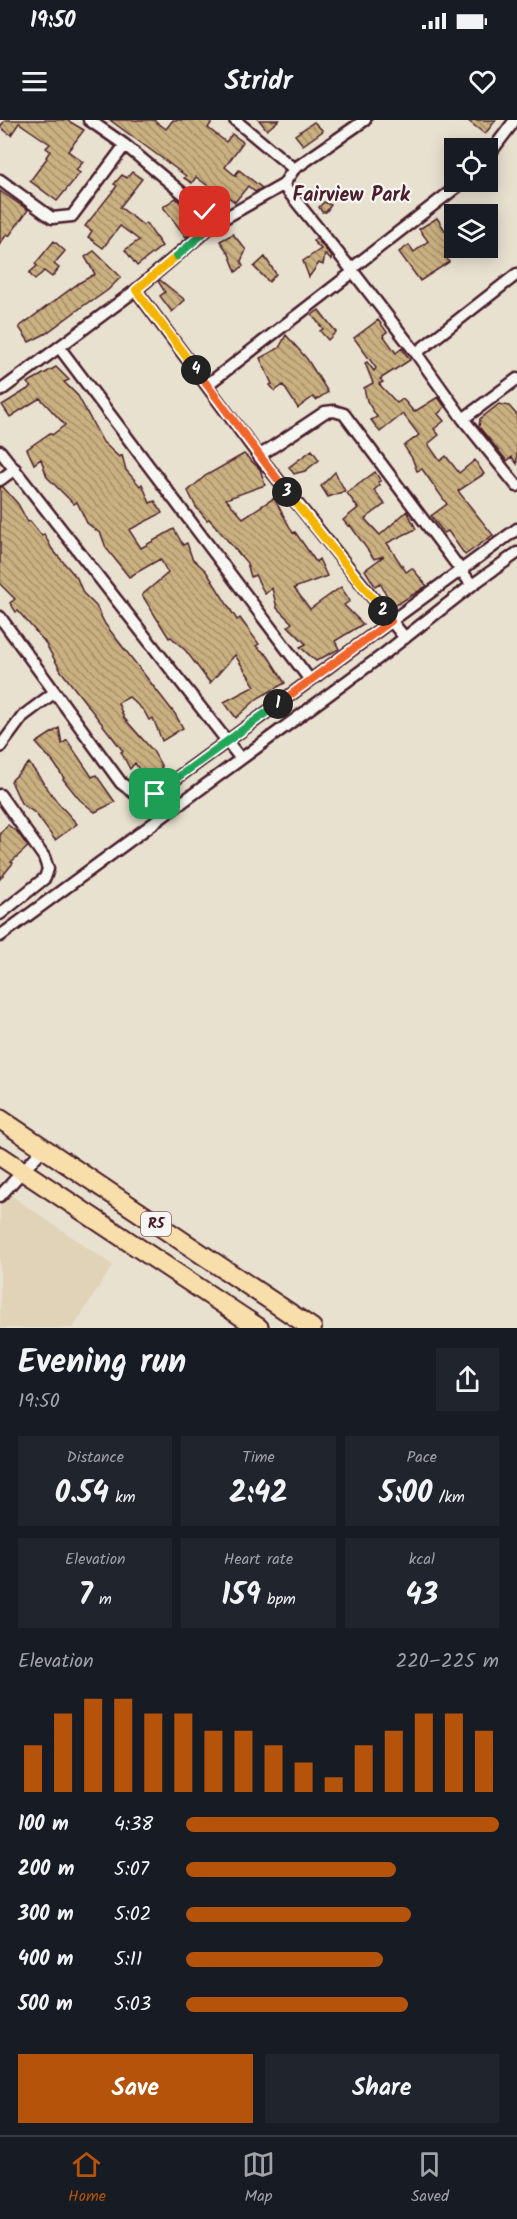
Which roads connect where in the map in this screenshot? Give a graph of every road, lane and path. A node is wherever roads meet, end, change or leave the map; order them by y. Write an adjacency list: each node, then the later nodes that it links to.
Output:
1 (89, 120): 6 (street)
2 (365, 120): 7 (street)
3 (515, 120): 5 (street)
4 (240, 121): 7 (street)
5 (498, 143)
6 (125, 145): 8 (street); 11 (street)
7 (294, 169): 9 (street)
8 (0, 180)
9 (283, 184): 11 (street); 12 (street)
10 (450, 192): 12 (street)
11 (214, 224): 14 (street)
12 (352, 270): 16 (street); 18 (street)
13 (517, 274): 16 (street)
14 (136, 290): 15 (street); 18 (street)
15 (59, 347): 19 (street); 33 (street)
16 (416, 353): 20 (street)
17 (517, 379): 20 (street)
18 (207, 386): 22 (street)
19 (0, 391)
20 (463, 419): 25 (street)
21 (0, 451): 23 (street)
22 (259, 456): 28 (street); 31 (street)
23 (15, 469): 24 (street); 35 (street)
24 (0, 480)
25 (517, 486)
26 (517, 529): 28 (street)
27 (517, 553): 29 (street)
28 (462, 571): 29 (street); 31 (street)
29 (472, 585): 32 (street)
30 (1, 619): 34 (street)
31 (391, 621): 32 (street); 33 (street)
32 (405, 638): 37 (street)
33 (310, 680): 35 (street)
34 (55, 692): 35 (street); 36 (street)
35 (227, 741): 37 (street)
36 (0, 747)
37 (241, 759): 40 (street)
38 (0, 795): 39 (street)
39 (0, 914)
40 (0, 936)
41 (0, 1119): 42 (highway, R5)
42 (43, 1149): 44 (street); 47 (highway, R5)
43 (0, 1156): 44 (highway, R5)
44 (23, 1171): 45 (street); 46 (highway, R5)
45 (0, 1196)
46 (258, 1328)
47 (312, 1328)

